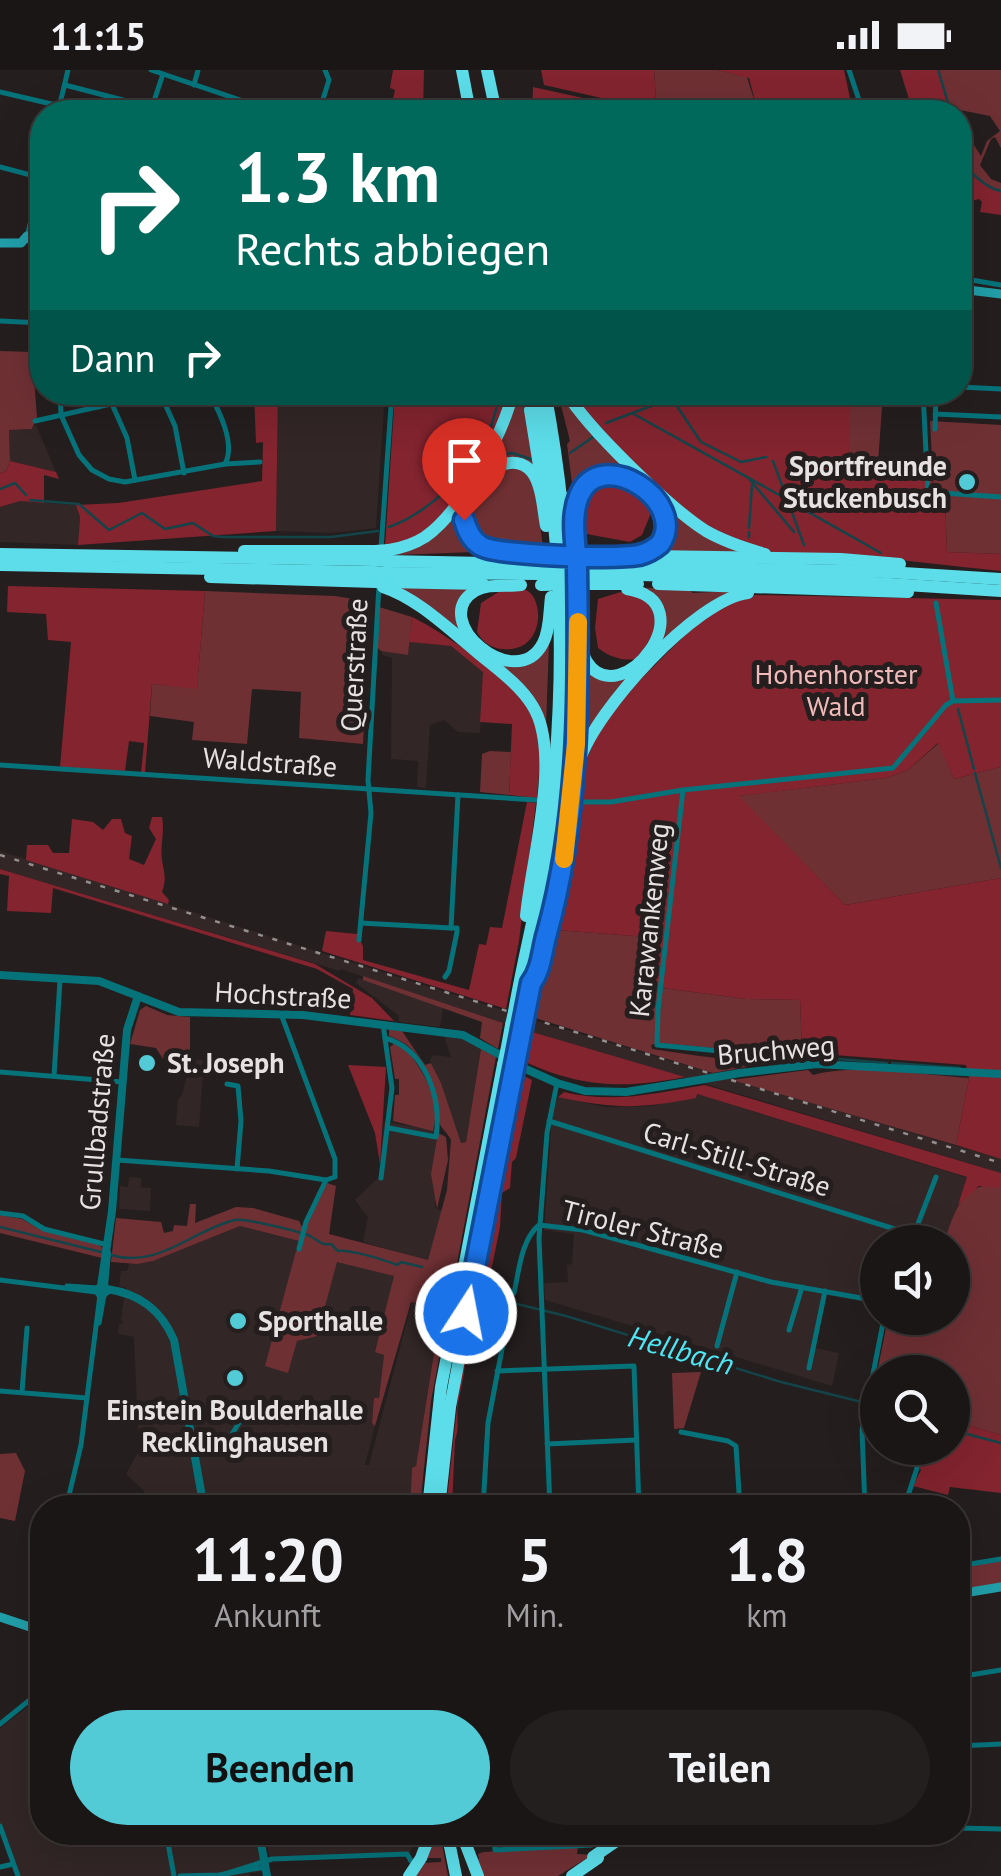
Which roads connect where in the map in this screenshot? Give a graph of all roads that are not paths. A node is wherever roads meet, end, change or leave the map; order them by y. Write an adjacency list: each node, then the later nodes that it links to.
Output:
1 (68, 70): 10 (street)
2 (151, 70): 9 (street)
3 (198, 70): 11 (street)
4 (324, 70): 17 (street)
5 (462, 70): 18 (highway)
6 (469, 70): 19 (highway)
7 (484, 70): 20 (highway)
8 (849, 70): 21 (street)
9 (163, 74): 11 (street); 15 (street)
10 (65, 85): 13 (street); 14 (street)
11 (194, 85): 16 (street)
12 (0, 92): 22 (street)
13 (61, 100)
14 (124, 100)
15 (154, 100)
16 (240, 100)
17 (323, 100)
18 (471, 100)
19 (473, 100)
20 (490, 100)
21 (859, 100)
22 (30, 101)
23 (0, 168): 24 (street)
24 (30, 175)
25 (30, 242): 26 (main road)
26 (0, 243)
27 (972, 280): 28 (street)
28 (1001, 285)
29 (972, 293): 30 (main road)
30 (1001, 295)
31 (0, 321): 32 (street)
32 (30, 322)
33 (972, 388): 34 (street)
34 (1001, 389)
35 (61, 405): 51 (street)
36 (108, 405): 49 (street)
37 (112, 405): 58 (street)
38 (167, 405): 57 (street)
39 (216, 405): 56 (street)
40 (391, 405): 84 (street, Querstraße)
41 (508, 405): 70 (highway)
42 (528, 405): 61 (highway)
43 (537, 405): 82 (highway)
44 (547, 405): 95 (highway)
45 (556, 405): 60 (highway)
46 (575, 405): 65 (highway)
47 (924, 405): 59 (street)
48 (936, 405): 50 (street)
49 (100, 407): 51 (street)
50 (936, 414): 52 (street); 54 (street)
51 (61, 415): 53 (street); 58 (street)
52 (1001, 418)
53 (35, 421)
54 (936, 429)
55 (260, 462): 56 (street)
56 (225, 464): 57 (street)
57 (184, 473): 58 (street)
58 (135, 480)
59 (1001, 496)
60 (574, 525): 64 (highway); 79 (highway)
61 (546, 526): 63 (highway); 77 (highway)
62 (0, 554): 70 (highway)
63 (512, 554): 66 (highway); 68 (highway)
64 (634, 556): 65 (highway); 71 (highway)
65 (812, 559): 72 (highway)
66 (426, 561): 68 (highway); 70 (highway)
67 (0, 565): 69 (highway)
68 (540, 569): 70 (highway); 71 (highway, bridge); 71 (highway, bridge); 74 (highway)
69 (133, 570): 70 (highway); 70 (highway)
70 (380, 570): 74 (highway); 95 (highway)
71 (588, 572): 72 (highway); 75 (highway); 76 (highway); 79 (highway)
72 (986, 577): 73 (highway)
73 (1001, 578)
74 (521, 585): 77 (highway)
75 (796, 589): 76 (highway); 88 (highway)
76 (1001, 592)
77 (550, 597): 82 (highway)
78 (936, 602): 81 (street)
79 (578, 608): 88 (highway)
80 (1001, 700): 81 (street)
81 (953, 701): 85 (street)
82 (557, 740): 95 (highway)
83 (0, 765): 84 (street, Waldstraße)
84 (368, 789): 86 (street, Waldstraße); 89 (street, Querstraße)
85 (683, 790): 88 (street); 101 (street, Karawankenweg)
86 (458, 795): 87 (street, Waldstraße); 90 (street)
87 (536, 800)
88 (574, 800): 95 (highway)
89 (361, 923): 90 (street); 91 (street, Querstraße)
90 (451, 928): 93 (street)
91 (359, 940)
92 (0, 975): 94 (street, Hochstraße)
93 (444, 977)
94 (60, 978): 96 (street, Hochstraße); 104 (street)
95 (525, 983): 100 (highway)
96 (138, 996): 97 (street, Hochstraße); 105 (street, Grullbadstraße)
97 (281, 1014): 98 (street, Hochstraße); 114 (street)
98 (383, 1024): 99 (street); 106 (street, Hochstraße)
99 (385, 1038): 109 (street); 109 (street)
100 (510, 1061): 147 (highway); 148 (highway)
101 (830, 1065): 103 (street, Bruchweg); 106 (street, Bruchweg, bridge)
102 (0, 1072): 104 (street)
103 (1001, 1074)
104 (54, 1076): 105 (street)
105 (122, 1082): 110 (street, Grullbadstraße)
106 (557, 1083): 108 (street)
107 (227, 1084): 111 (street)
108 (549, 1121): 116 (street); 117 (street, Carl-Still-Straße)
109 (389, 1128): 113 (street)
110 (117, 1160): 111 (street); 120 (street, Grullbadstraße)
111 (237, 1169): 114 (street)
112 (936, 1177): 118 (street)
113 (381, 1178)
114 (326, 1180): 119 (street)
115 (0, 1213): 120 (street)
116 (539, 1225): 121 (street, Tiroler Straße); 126 (street); 134 (street)
117 (885, 1225)
118 (917, 1225)
119 (299, 1248)
120 (107, 1249): 124 (street, Grullbadstraße)
121 (737, 1272): 123 (street, Tiroler Straße); 132 (street, Tiroler Straße)
122 (0, 1280): 124 (street)
123 (802, 1288): 125 (street, Tiroler Straße); 130 (street)
124 (102, 1291): 138 (street, Grullbadstraße); 143 (street)
125 (825, 1292): 127 (street, Tiroler Straße); 133 (street)
126 (514, 1293)
127 (860, 1298)
128 (509, 1312): 135 (street)
129 (27, 1328): 137 (street)
130 (789, 1330)
131 (881, 1335): 153 (street)
132 (717, 1346)
133 (809, 1368)
134 (544, 1370): 135 (street); 141 (street); 142 (street)
135 (497, 1371): 149 (street)
136 (0, 1390): 137 (street)
137 (22, 1392): 138 (street)
138 (88, 1398): 145 (street, Grullbadstraße)
139 (250, 1412): 143 (street)
140 (681, 1432): 152 (street)
141 (636, 1440): 142 (street); 151 (street)
142 (547, 1444): 150 (street)
143 (195, 1454): 146 (street)
144 (916, 1468): 154 (street)
145 (69, 1495)
146 (202, 1495)
147 (429, 1495)
148 (441, 1495)
149 (484, 1495)
150 (549, 1495)
151 (638, 1495)
152 (739, 1495)
153 (863, 1495)
154 (908, 1495)
155 (1001, 1559): 156 (street)
156 (970, 1564)
157 (1001, 1589): 158 (main road)
158 (970, 1594)
159 (0, 1617): 160 (main road)
160 (30, 1627)
161 (1001, 1670): 162 (street)
162 (970, 1675)
163 (30, 1700): 164 (street)
164 (0, 1724)
165 (1001, 1744): 166 (street)
166 (970, 1745)
167 (0, 1826): 179 (street)
168 (970, 1828): 169 (street)
169 (1001, 1828)
170 (169, 1845): 185 (street)
171 (425, 1845): 178 (highway)
172 (450, 1845): 187 (highway)
173 (462, 1845): 188 (highway)
174 (465, 1845): 189 (highway)
175 (494, 1845): 176 (street)
176 (592, 1845)
177 (614, 1845): 183 (highway, bridge)
178 (417, 1861): 181 (street); 186 (highway)
179 (14, 1864): 180 (street); 184 (street)
180 (0, 1867)
181 (266, 1868): 182 (street)
182 (225, 1874): 185 (street)
183 (573, 1874)
184 (18, 1876)
185 (177, 1876)
186 (409, 1876)
187 (456, 1876)
188 (467, 1876)
189 (478, 1876)

